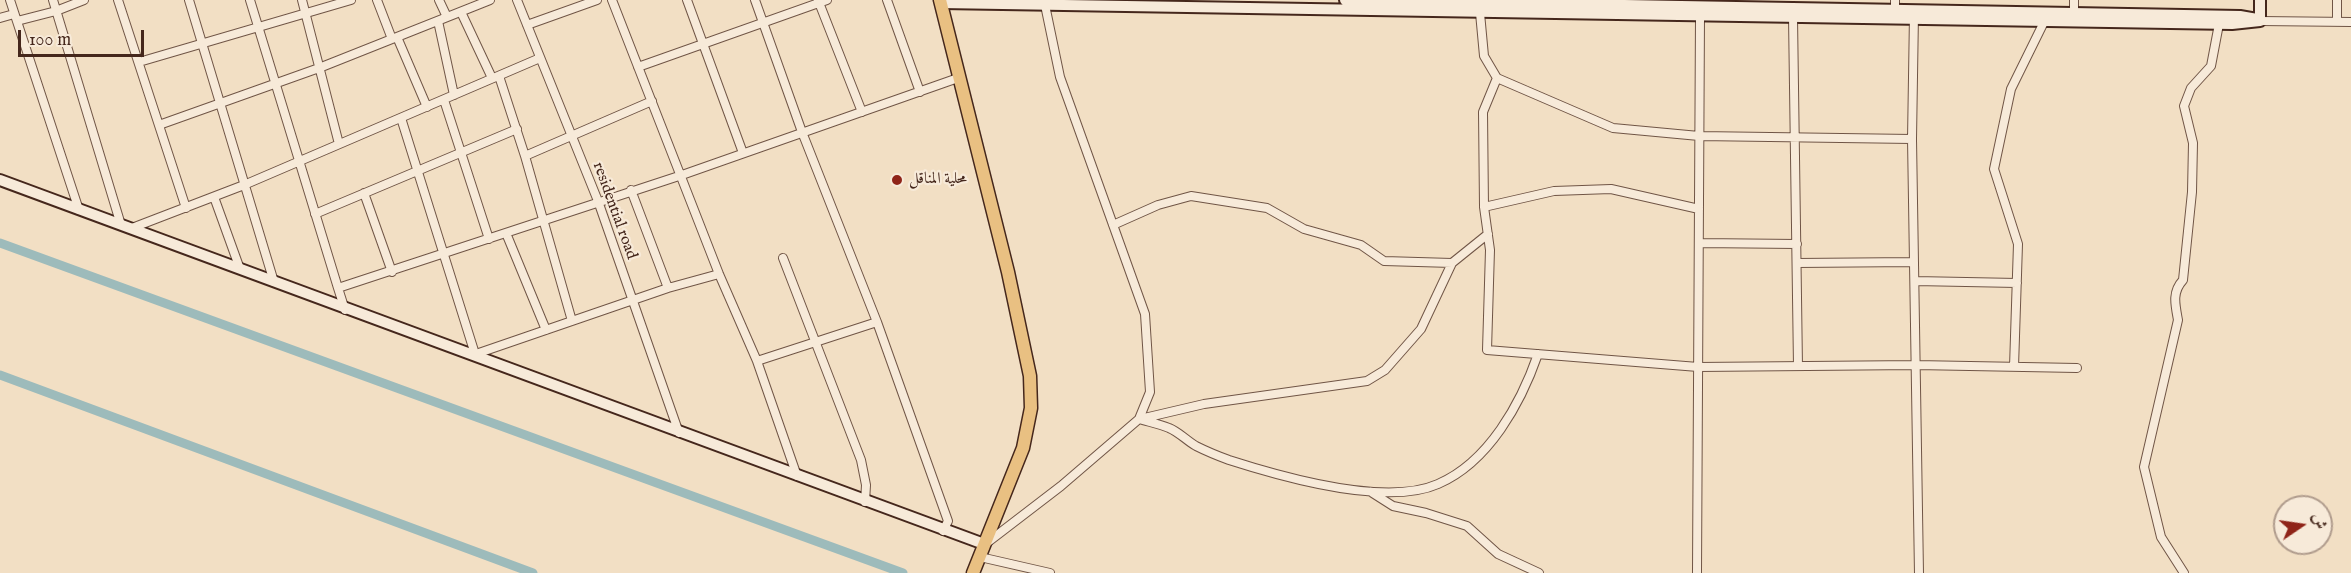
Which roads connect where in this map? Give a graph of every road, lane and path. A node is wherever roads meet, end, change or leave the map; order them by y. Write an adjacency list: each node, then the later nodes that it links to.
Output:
1 (10, 0): 36 (street)
2 (53, 0): 31 (street)
3 (84, 0): 31 (street)
4 (118, 0): 53 (street)
5 (189, 0): 50 (street)
6 (250, 0): 48 (street)
7 (302, 0): 34 (street)
8 (351, 0): 34 (street)
9 (377, 0): 49 (street)
10 (439, 0): 37 (street)
11 (490, 0): 32 (street)
12 (517, 0): 47 (street, residential road)
13 (597, 0): 47 (street)
14 (612, 0): 55 (street)
15 (687, 0): 51 (street)
16 (755, 0): 41 (street)
17 (888, 0): 60 (street)
18 (1345, 0): 28 (street)
19 (2074, 0): 33 (street)
20 (2260, 0): 42 (street)
21 (2337, 0): 44 (street)
22 (821, 1): 41 (street); 66 (street)
23 (940, 1): 27 (street); 57 (main road)
24 (1596, 2): 28 (street); 30 (street)
25 (1774, 4): 26 (street); 30 (street)
26 (1829, 4): 29 (street)
27 (1045, 5): 28 (street); 94 (street)
28 (1479, 5): 30 (street); 58 (street)
29 (1895, 5): 35 (street)
30 (1700, 8): 38 (street); 72 (street)
31 (56, 11): 36 (street); 95 (street)
32 (461, 12): 37 (street); 56 (street)
33 (2074, 13): 35 (street); 42 (street)
34 (305, 14): 48 (street); 54 (street)
35 (1914, 14): 38 (street); 43 (street); 74 (street)
36 (16, 17): 39 (street); 91 (street)
37 (447, 17): 40 (street)
38 (1793, 17): 73 (street)
39 (0, 18)
40 (438, 21): 49 (street); 61 (street)
41 (763, 21): 51 (street); 70 (street)
42 (2260, 21): 44 (street); 46 (street)
43 (2044, 22): 46 (street); 111 (street)
44 (2337, 22): 45 (street)
45 (2351, 22)
46 (2219, 24): 141 (street)
47 (527, 25): 52 (street, residential road)
48 (258, 28): 50 (street); 59 (street)
49 (394, 38): 54 (street); 65 (street)
50 (202, 43): 53 (street); 64 (street)
51 (703, 44): 55 (street); 77 (street)
52 (540, 58): 56 (street); 71 (street, residential road)
53 (139, 62): 68 (street)
54 (319, 68): 59 (street); 75 (street)
55 (638, 68): 63 (street)
56 (496, 77): 61 (street); 69 (street)
57 (958, 78): 60 (street); 134 (main road)
58 (1497, 78): 72 (street); 88 (street)
59 (275, 84): 64 (street); 79 (street)
60 (920, 92): 66 (street)
61 (454, 95): 62 (street)
62 (444, 100): 65 (street); 76 (street)
63 (652, 101): 71 (street); 81 (street)
64 (220, 104): 68 (street); 83 (street)
65 (427, 107): 67 (street)
66 (862, 112): 70 (street)
67 (401, 118): 75 (street); 80 (street)
68 (159, 125): 89 (street)
69 (517, 129): 76 (street); 78 (street)
70 (802, 132): 77 (street); 117 (street)
71 (571, 135): 78 (street); 87 (street, residential road)
72 (1699, 136): 73 (street); 90 (street)
73 (1796, 137): 74 (street); 100 (street)
74 (1912, 139): 103 (street)
75 (339, 144): 79 (street)
76 (460, 151): 80 (street); 98 (street)
77 (743, 153): 81 (street)
78 (525, 156): 93 (street)
79 (298, 161): 83 (street); 92 (street)
80 (418, 169): 85 (street); 101 (street)
81 (682, 175): 84 (street); 108 (street)
82 (0, 180): 91 (street)
83 (244, 185): 86 (street); 110 (street)
84 (631, 190): 87 (street); 113 (street)
85 (364, 193): 92 (street); 107 (street)
86 (214, 197): 89 (street); 106 (street)
87 (598, 201): 93 (street); 114 (street, residential road)
88 (1485, 207): 90 (street); 97 (street)
89 (186, 208): 95 (street)
90 (1699, 209): 99 (street)
91 (79, 210): 95 (street)
92 (315, 214): 112 (street)
93 (542, 221): 96 (street); 116 (street)
94 (1113, 225): 104 (street); 128 (street)
95 (127, 227): 106 (street)
96 (506, 233): 98 (street); 118 (street)
97 (1488, 234): 104 (street); 120 (street)
98 (489, 238): 101 (street)
99 (1699, 243): 100 (street); 125 (street)
100 (1797, 244): 105 (street)
101 (443, 254): 107 (street); 121 (street)
102 (783, 258): 119 (street)
103 (1914, 262): 105 (street); 109 (street)
104 (1452, 263): 128 (street)
105 (1797, 263): 124 (street)
106 (240, 269): 110 (street)
107 (392, 272): 112 (street)
108 (719, 274): 113 (street); 122 (street)
109 (1915, 281): 111 (street); 123 (street)
110 (274, 282): 115 (street)
111 (2017, 283): 126 (street)
112 (338, 288): 115 (street)
113 (668, 288): 114 (street)
114 (631, 300): 116 (street); 129 (street, residential road)
115 (345, 310): 121 (street)
116 (572, 321): 118 (street)
117 (877, 322): 119 (street); 133 (street)
118 (546, 330): 121 (street)
119 (816, 341): 122 (street); 132 (street)
120 (1538, 354): 125 (street); 131 (street)
121 (473, 355): 129 (street)
122 (757, 361): 130 (street)
123 (1916, 365): 124 (street); 126 (street); 140 (street)
124 (1798, 366): 125 (street)
125 (1698, 367): 139 (street)
126 (2014, 367): 127 (street)
127 (2077, 368)
128 (1139, 419): 131 (street); 134 (street)
129 (679, 433): 130 (street)
130 (798, 477): 132 (street)
131 (1370, 491): 138 (street)
132 (865, 502): 133 (street)
133 (943, 531): 134 (street)
134 (984, 544): 135 (main road)
135 (980, 557): 136 (main road); 137 (street)
136 (973, 573)
137 (1050, 573)
138 (1539, 573)
139 (1697, 573)
140 (1919, 573)
141 (2184, 573)

